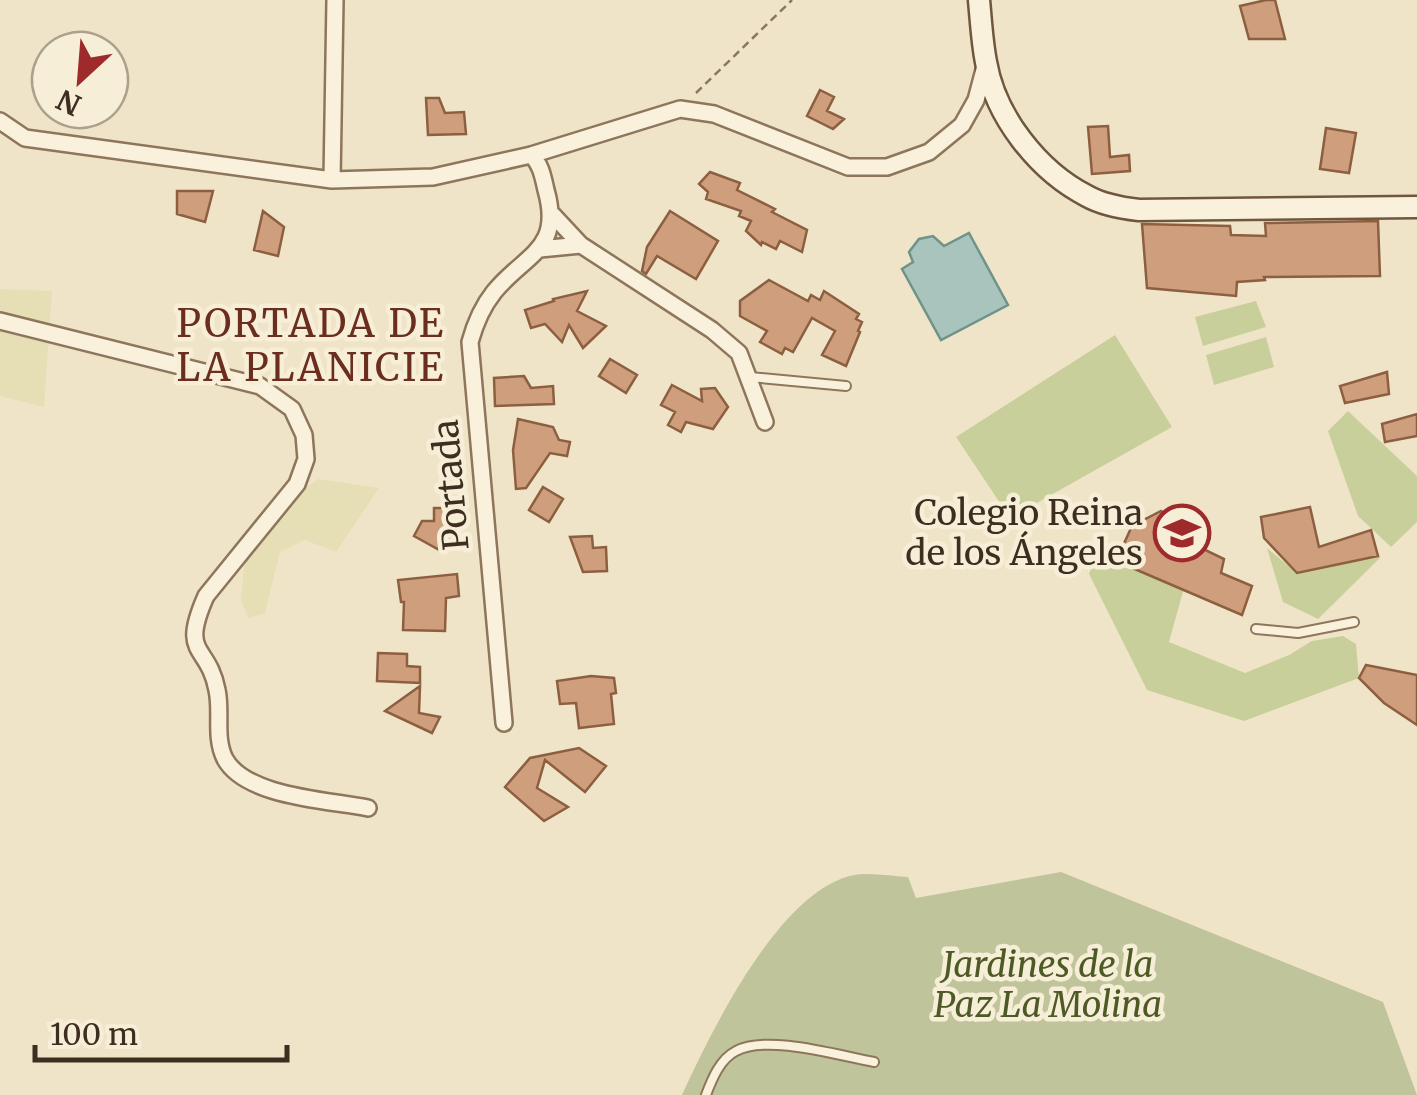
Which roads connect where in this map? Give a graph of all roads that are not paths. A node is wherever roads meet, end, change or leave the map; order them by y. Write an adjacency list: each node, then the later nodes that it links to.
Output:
1 (335, 0): 8 (street)
2 (980, 0): 4 (street)
3 (996, 0): 4 (street)
4 (984, 41): 5 (street)
5 (986, 65): 7 (street); 9 (street)
6 (0, 122): 8 (street)
7 (530, 156): 8 (street); 10 (street)
8 (332, 180)
9 (1417, 207)
10 (553, 215): 11 (street); 12 (street, Portada)
11 (581, 245): 12 (street); 14 (street)
12 (540, 249): 19 (street, Portada)
13 (0, 322): 20 (street)
14 (750, 377): 15 (lane); 16 (street)
15 (846, 386)
16 (766, 422)
17 (1354, 622): 18 (lane)
18 (1256, 629)
19 (504, 723)
20 (368, 808)
21 (874, 1062): 22 (lane)
22 (706, 1095)

